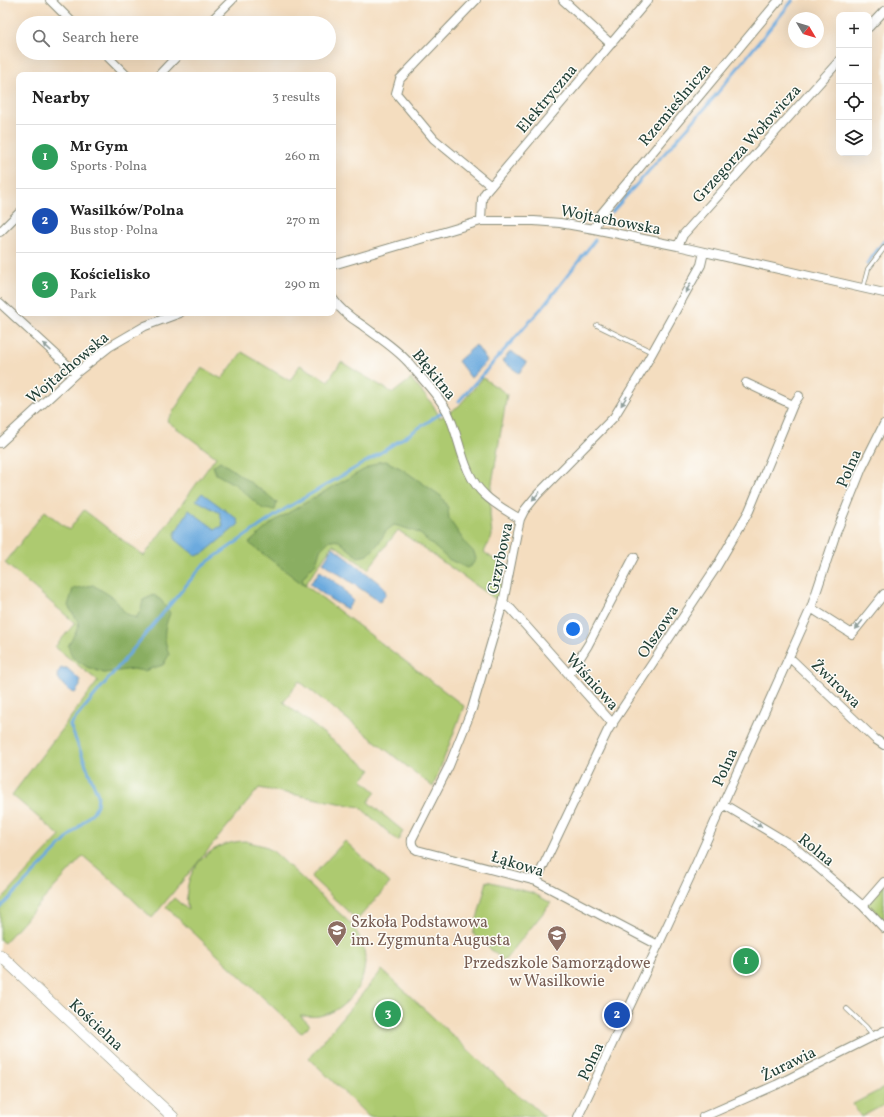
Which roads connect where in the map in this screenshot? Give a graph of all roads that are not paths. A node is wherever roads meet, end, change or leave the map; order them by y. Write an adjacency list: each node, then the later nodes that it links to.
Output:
1 (50, 0): 8 (street)
2 (232, 0): 9 (street)
3 (476, 0): 17 (street)
4 (563, 0): 11 (street)
5 (648, 0): 11 (street, Elektryczna)
6 (779, 0): 20 (street, Rzemieślnicza)
7 (884, 11): 10 (street)
8 (66, 16)
9 (217, 16)
10 (872, 25)
11 (611, 44): 17 (street, Elektryczna)
12 (111, 60): 15 (street)
13 (173, 60): 16 (street)
14 (836, 64): 22 (street, Grzegorza Wołowicza)
15 (123, 72)
16 (162, 72)
17 (491, 186): 19 (street, Elektryczna)
18 (16, 216): 21 (street)
19 (481, 221): 20 (street, Wojtachowska); 25 (street, Wojtachowska)
20 (594, 229): 22 (street, Wojtachowska)
21 (0, 232)
22 (678, 246): 24 (street, Wojtachowska)
23 (884, 248): 26 (lane)
24 (704, 252): 26 (street, Wojtachowska); 32 (street, Grzybowa, one-way to 32)
25 (336, 264)
26 (863, 288): 27 (street, Wojtachowska)
27 (884, 293)
28 (0, 303): 33 (street, one-way to 28)
29 (336, 303): 39 (street, Błękitna)
30 (172, 316): 33 (street, Wojtachowska)
31 (597, 325): 32 (lane)
32 (652, 352): 39 (street, Grzybowa, one-way to 39)
33 (76, 373): 38 (street, Wojtachowska)
34 (746, 383): 36 (street)
35 (799, 396): 36 (street, Olszowa)
36 (793, 405): 46 (street, Olszowa)
37 (884, 424): 43 (street, Polna)
38 (0, 443)
39 (520, 519): 42 (street, Grzybowa)
40 (634, 557): 45 (street)
41 (884, 594): 43 (street, one-way to 43)
42 (504, 604): 45 (street, Wiśniowa); 49 (street, Grzybowa)
43 (811, 608): 44 (street, Polna)
44 (789, 657): 47 (street, Żwirowa); 48 (street, Polna)
45 (569, 675): 46 (street, Wiśniowa)
46 (613, 724): 50 (street, Olszowa)
47 (884, 745)
48 (723, 804): 52 (street, Rolna, one-way to 52); 54 (street, Polna)
49 (412, 840): 50 (street, Łąkowa)
50 (536, 880): 54 (street, Łąkowa)
51 (884, 882): 52 (street)
52 (863, 906): 53 (street, Rolna)
53 (884, 928)
54 (658, 945): 61 (street, Polna)
55 (0, 955): 60 (street, Kościelna)
56 (847, 1009): 58 (lane)
57 (884, 1031): 58 (street, Żurawia)
58 (873, 1036): 59 (street, Żurawia)
59 (718, 1111): 62 (street, Żurawia); 63 (street)
60 (173, 1117)
61 (578, 1117)
62 (703, 1117)
63 (725, 1117)

